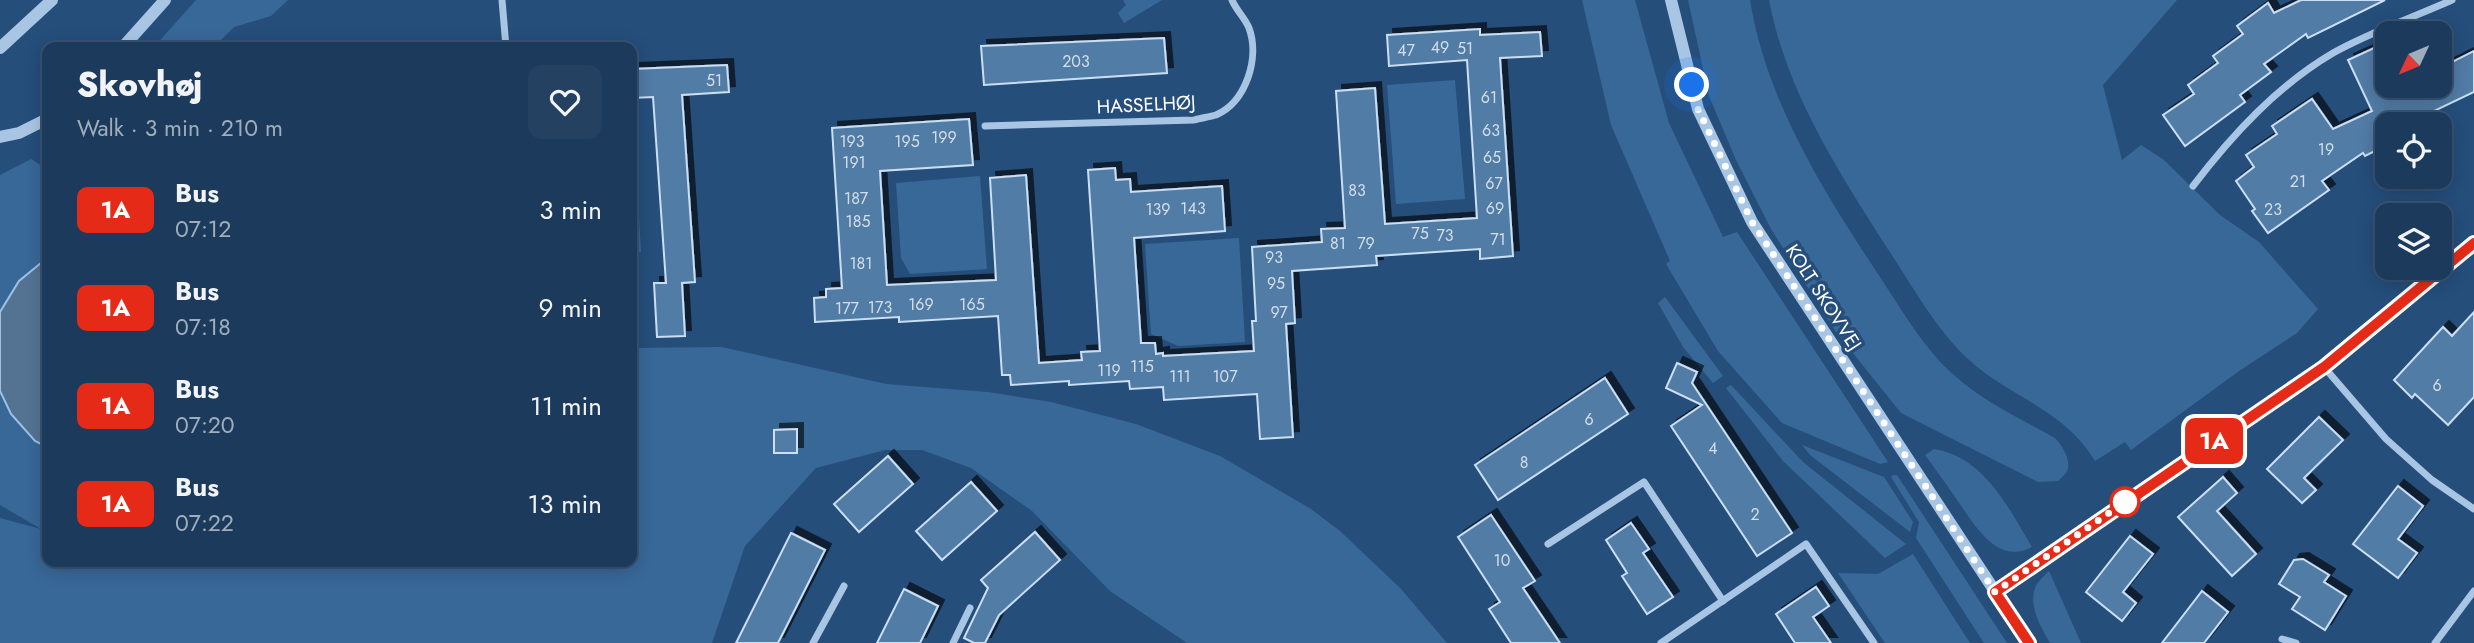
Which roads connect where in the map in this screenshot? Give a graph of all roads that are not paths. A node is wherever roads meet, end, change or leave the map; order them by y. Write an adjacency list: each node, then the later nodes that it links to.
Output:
1 (52, 0): 9 (street)
2 (165, 0): 7 (street)
3 (502, 0): 8 (street)
4 (1231, 0): 11 (street, HASSELHØJ)
5 (1671, 0): 20 (street, KOLT SKOVVEJ)
6 (2452, 0): 13 (street)
7 (127, 42)
8 (506, 42)
9 (0, 48)
10 (42, 122): 12 (street)
11 (985, 126)
12 (0, 137)
13 (2193, 186)
14 (2474, 243): 15 (street)
15 (2324, 367): 16 (street); 20 (street)
16 (2474, 509)
17 (1548, 544): 21 (street)
18 (844, 586): 24 (street)
19 (2474, 591): 30 (street)
20 (1995, 592): 28 (street, KOLT SKOVVEJ)
21 (1723, 601): 26 (street); 27 (street)
22 (970, 608): 25 (street)
23 (2282, 639): 29 (street)
24 (813, 643)
25 (953, 643)
26 (1661, 643)
27 (1874, 643)
28 (2029, 643)
29 (2296, 643)
30 (2435, 643)

